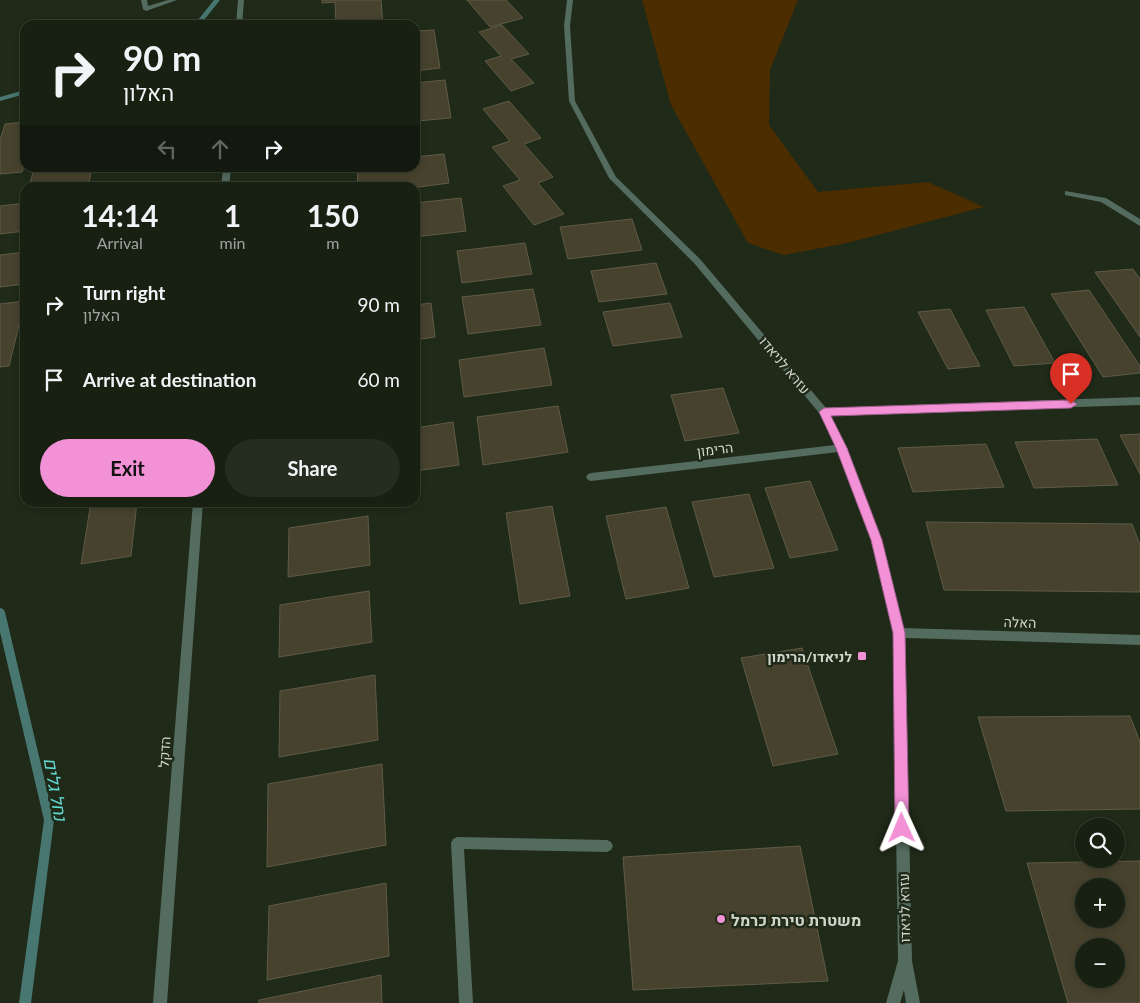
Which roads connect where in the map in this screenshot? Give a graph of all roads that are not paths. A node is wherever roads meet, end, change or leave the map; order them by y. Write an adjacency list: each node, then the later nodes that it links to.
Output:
1 (144, 0): 2 (street)
2 (174, 0)
3 (241, 0): 5 (street)
4 (570, 0): 9 (street, עזרא לניאדו)
5 (239, 20)
6 (1068, 194): 7 (street)
7 (1140, 222)
8 (1140, 401): 9 (street)
9 (824, 412): 10 (street, עזרא לניאדו)
10 (842, 448): 11 (street, הרימון); 13 (street, עזרא לניאדו)
11 (591, 477)
12 (198, 507): 17 (street, הדקל)
13 (899, 633): 14 (street, האלה); 16 (street, עזרא לניאדו)
14 (1140, 640)
15 (607, 846): 18 (street)
16 (905, 961): 19 (street, עזרא לניאדו); 20 (street, עזרא לניאדו)
17 (160, 1003)
18 (466, 1003)
19 (893, 1003)
20 (913, 1003)

